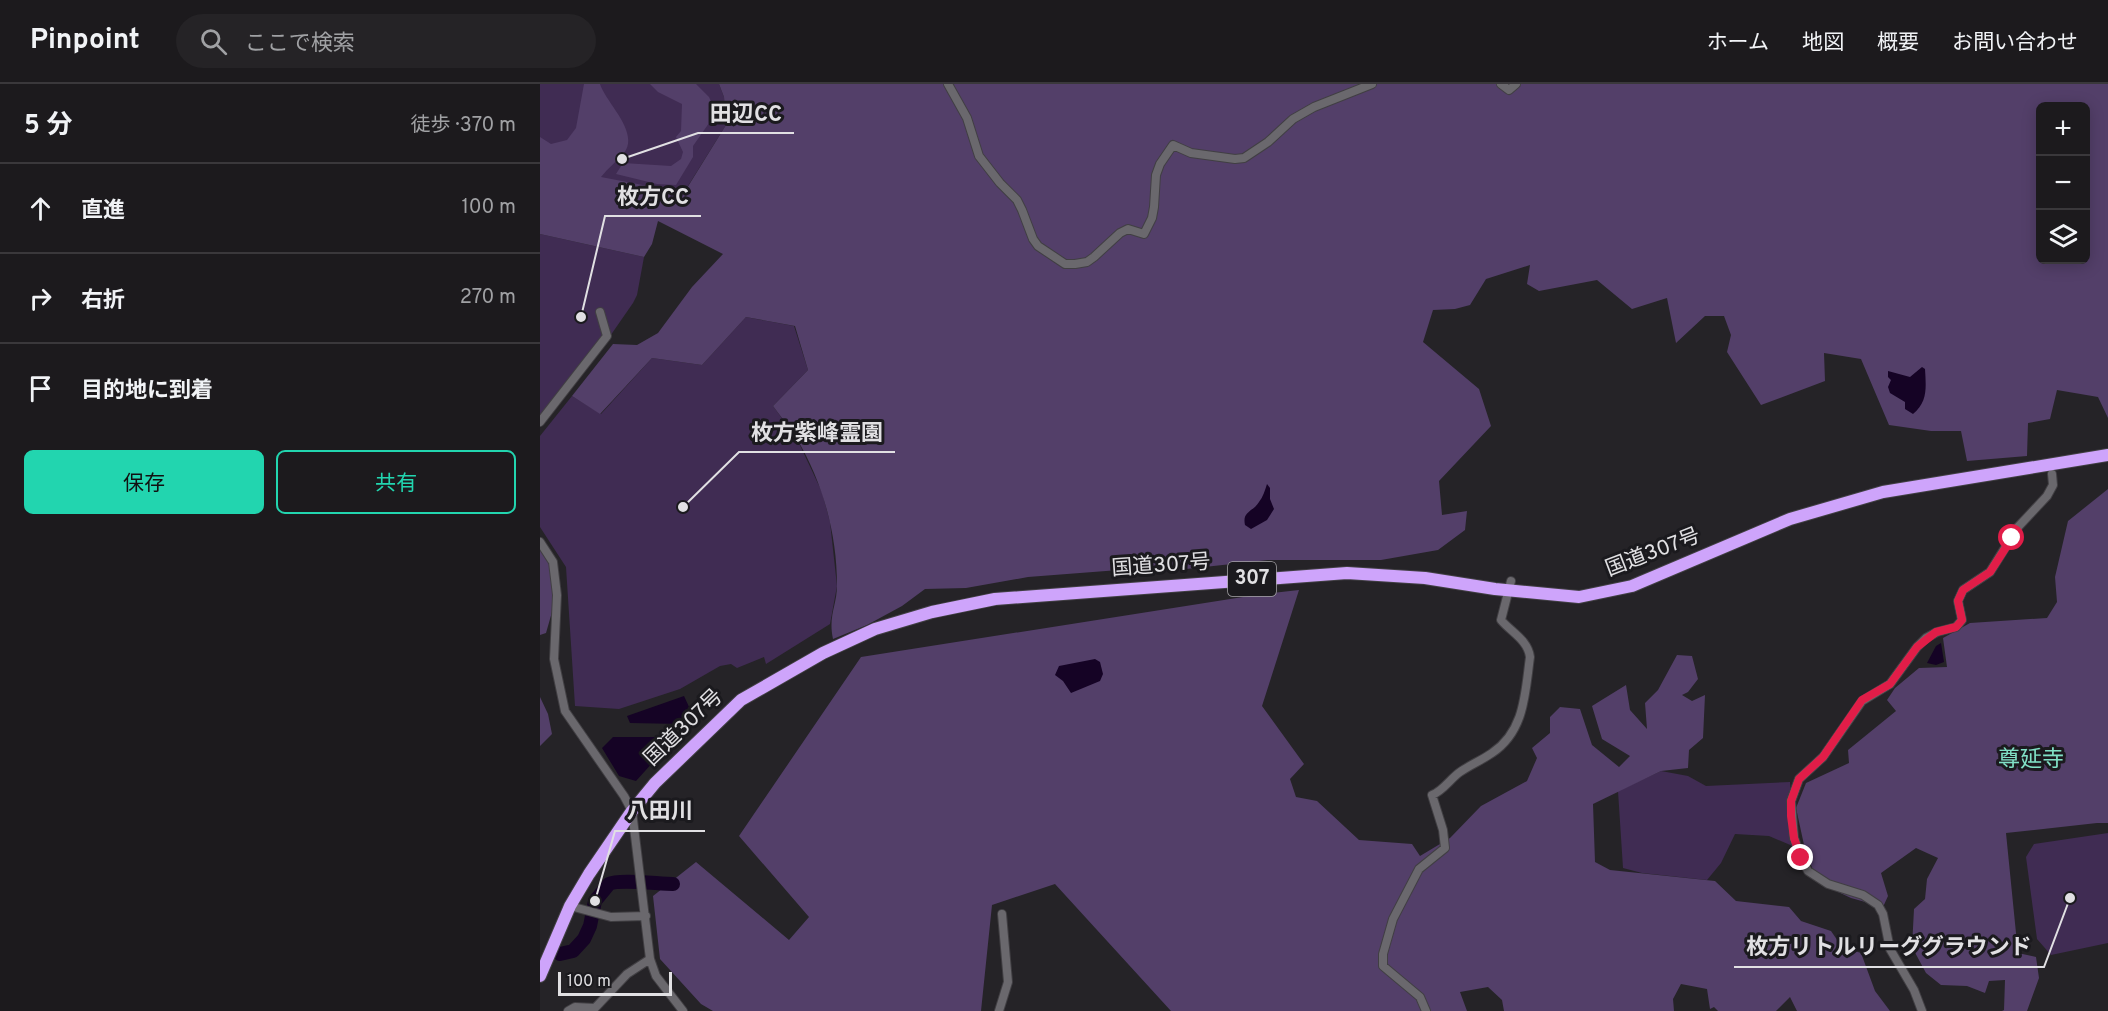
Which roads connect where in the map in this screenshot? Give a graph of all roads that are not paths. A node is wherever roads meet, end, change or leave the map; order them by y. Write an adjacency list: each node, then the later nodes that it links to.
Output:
1 (948, 84): 2 (street)
2 (1372, 84)
3 (1501, 84): 4 (street)
4 (1516, 84)
5 (600, 312): 6 (street)
6 (540, 422)
7 (2108, 455): 10 (highway, 国道307号 / 307)
8 (2052, 474): 21 (street)
9 (540, 542): 11 (street)
10 (1510, 586): 11 (highway, 国道307号 / 307); 20 (street)
11 (632, 811): 12 (highway, 国道307号 / 307); 14 (street)
12 (570, 906): 14 (street); 16 (highway, 国道307号 / 307)
13 (1002, 914): 19 (street)
14 (645, 916): 15 (street)
15 (651, 960): 17 (street); 18 (street)
16 (540, 976)
17 (568, 1011)
18 (683, 1011)
19 (999, 1011)
20 (1426, 1011)
21 (1922, 1011)

